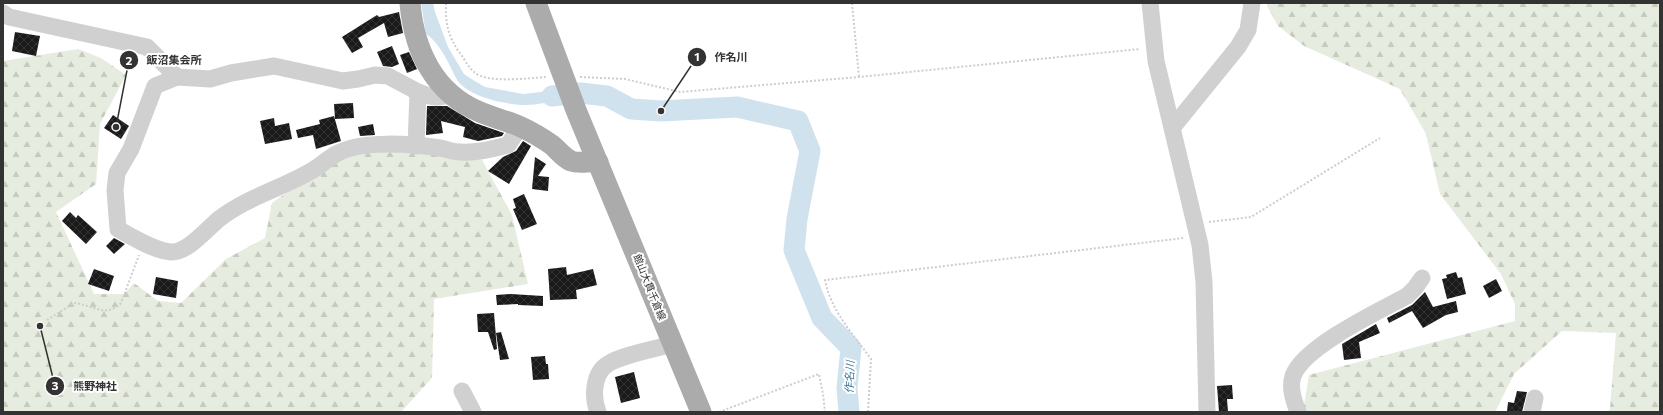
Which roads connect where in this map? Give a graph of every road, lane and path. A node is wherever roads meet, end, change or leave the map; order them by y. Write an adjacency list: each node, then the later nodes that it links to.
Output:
1 (410, 3): 13 (main road)
2 (446, 3): 11 (path)
3 (536, 3): 11 (main road, 館山大貫千倉線)
4 (852, 3): 10 (path)
5 (1150, 3): 8 (street)
6 (1252, 3): 15 (street)
7 (3, 13): 9 (street)
8 (1153, 48): 10 (path); 15 (street)
9 (177, 77): 12 (street); 20 (street)
10 (859, 77): 11 (path)
11 (565, 79): 18 (main road, 館山大貫千倉線)
12 (418, 92): 13 (street); 17 (street)
13 (452, 94): 14 (main road)
14 (520, 126): 17 (street); 18 (main road)
15 (1173, 127): 19 (street)
16 (1380, 138): 19 (path)
17 (416, 146): 20 (street)
18 (598, 162): 23 (main road, 館山大貫千倉線)
19 (1197, 230): 30 (path); 31 (street)
20 (144, 243): 22 (path)
21 (1422, 278): 32 (street)
22 (47, 320)
23 (673, 344): 26 (street); 27 (main road, 館山大貫千倉線)
24 (462, 391): 25 (street)
25 (473, 412)
26 (598, 412)
27 (701, 412)
28 (719, 412): 29 (path)
29 (825, 412)
30 (868, 412)
31 (1207, 412)
32 (1298, 412)

